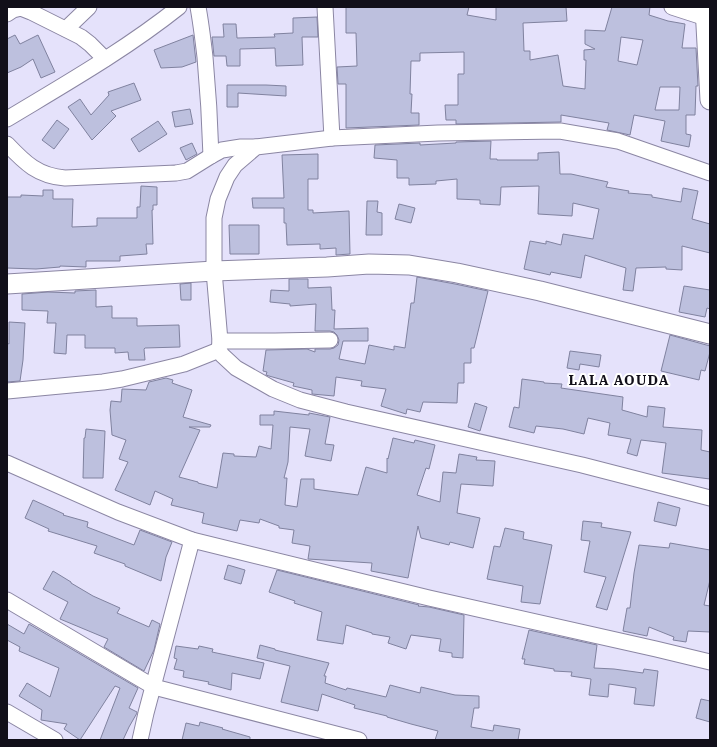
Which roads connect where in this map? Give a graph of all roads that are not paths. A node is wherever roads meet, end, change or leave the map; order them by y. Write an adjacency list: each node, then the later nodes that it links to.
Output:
1 (89, 7): 8 (street)
2 (178, 7): 9 (street)
3 (198, 7): 15 (street)
4 (325, 7): 12 (street)
5 (672, 7): 6 (street)
6 (705, 12): 10 (main road)
7 (7, 14): 8 (street)
8 (66, 29): 9 (street)
9 (105, 59): 11 (street)
10 (710, 100)
11 (7, 119)
12 (332, 138): 14 (street); 16 (street)
13 (7, 144): 15 (street)
14 (256, 146): 15 (street); 17 (street)
15 (211, 156)
16 (710, 173)
17 (214, 272): 18 (main road); 19 (main road); 21 (street)
18 (7, 284)
19 (710, 334)
20 (330, 340): 21 (street)
21 (219, 346): 22 (street); 24 (street)
22 (7, 391)
23 (7, 463): 25 (street)
24 (710, 498)
25 (192, 540): 27 (street); 28 (street)
26 (7, 600): 28 (street)
27 (710, 662)
28 (154, 687): 31 (street); 32 (street)
29 (7, 712): 30 (street)
30 (55, 740)
31 (140, 740)
32 (359, 740)

